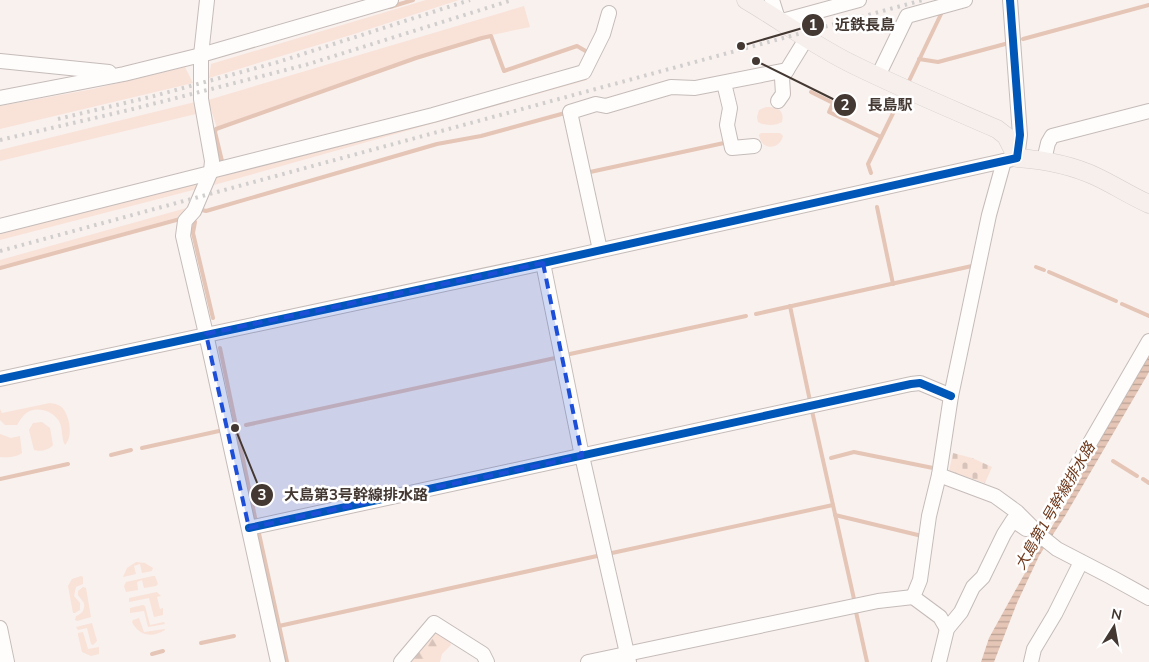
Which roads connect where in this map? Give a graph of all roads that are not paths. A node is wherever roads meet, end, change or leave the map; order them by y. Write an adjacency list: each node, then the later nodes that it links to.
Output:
1 (207, 0): 11 (street)
2 (391, 0): 11 (street)
3 (746, 0): 9 (main road)
4 (772, 0): 9 (street)
5 (859, 0): 9 (street)
6 (965, 0): 15 (street)
7 (1010, 0): 21 (street)
8 (609, 13): 23 (street)
9 (780, 20): 10 (main road)
10 (806, 39): 13 (street); 15 (main road)
11 (201, 55): 14 (street); 23 (street)
12 (0, 61): 14 (street)
13 (787, 70): 16 (street); 18 (street)
14 (124, 74): 17 (street)
15 (878, 76): 21 (main road)
16 (724, 83): 20 (street); 26 (street)
17 (0, 98)
18 (778, 101)
19 (1149, 111): 22 (street)
20 (754, 146)
21 (1011, 160): 22 (main road); 26 (street); 31 (street)
22 (1044, 160): 24 (main road)
23 (210, 172): 25 (street); 28 (street)
24 (1149, 204)
25 (0, 226)
26 (600, 250): 27 (street)
27 (543, 263): 28 (street); 32 (street)
28 (206, 334): 30 (street); 35 (street)
29 (1149, 341): 33 (street)
30 (0, 379)
31 (951, 396): 32 (street); 34 (street)
32 (582, 456): 35 (street); 42 (street)
33 (1073, 472)
34 (939, 475): 36 (street); 38 (street)
35 (255, 527): 44 (street)
36 (1046, 541): 37 (street); 41 (street)
37 (1081, 562): 39 (street); 49 (street)
38 (914, 597): 41 (street); 42 (street)
39 (1149, 598)
40 (0, 628): 43 (street)
41 (948, 630): 48 (street)
42 (628, 658): 47 (street)
43 (7, 662)
44 (278, 662)
45 (401, 662): 46 (street)
46 (487, 662)
47 (588, 662)
48 (939, 662)
49 (1031, 662)

